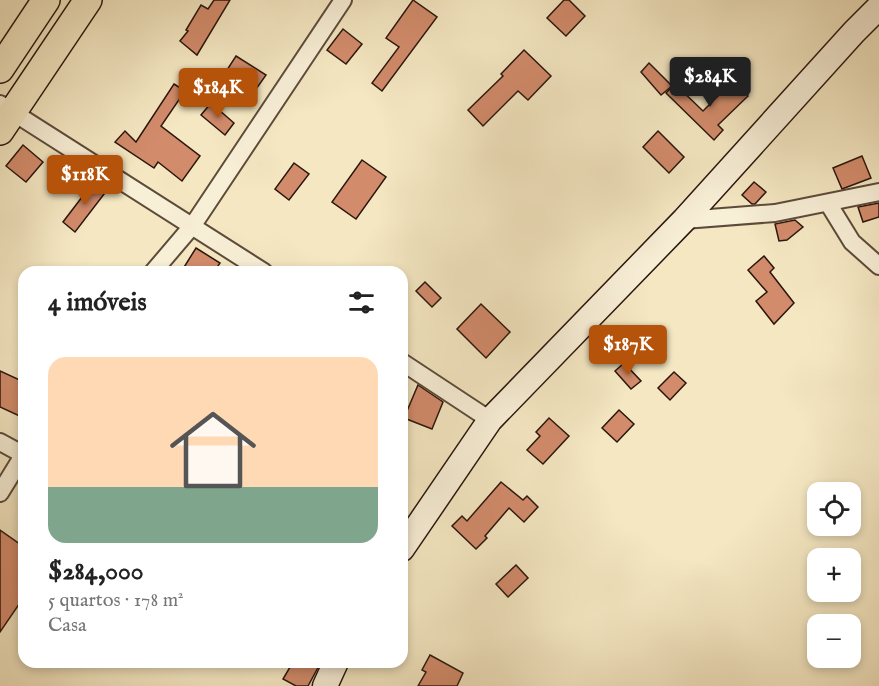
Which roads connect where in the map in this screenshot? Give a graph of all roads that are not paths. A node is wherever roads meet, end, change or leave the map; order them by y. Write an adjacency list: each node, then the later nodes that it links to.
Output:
1 (46, 0): 5 (main road)
2 (88, 0): 6 (main road)
3 (343, 0): 10 (street)
4 (879, 7): 9 (main road)
5 (0, 69)
6 (4, 116): 10 (street)
7 (879, 192): 8 (street)
8 (828, 203): 9 (street); 13 (street)
9 (684, 220): 15 (main road)
10 (193, 225): 11 (street); 12 (street)
11 (158, 266)
12 (255, 266)
13 (879, 266)
14 (408, 366): 15 (street)
15 (490, 420): 20 (main road)
16 (0, 442): 17 (street)
17 (18, 451)
18 (18, 464): 19 (street)
19 (0, 493)
20 (408, 540)
21 (333, 668): 22 (main road)
22 (325, 686)

